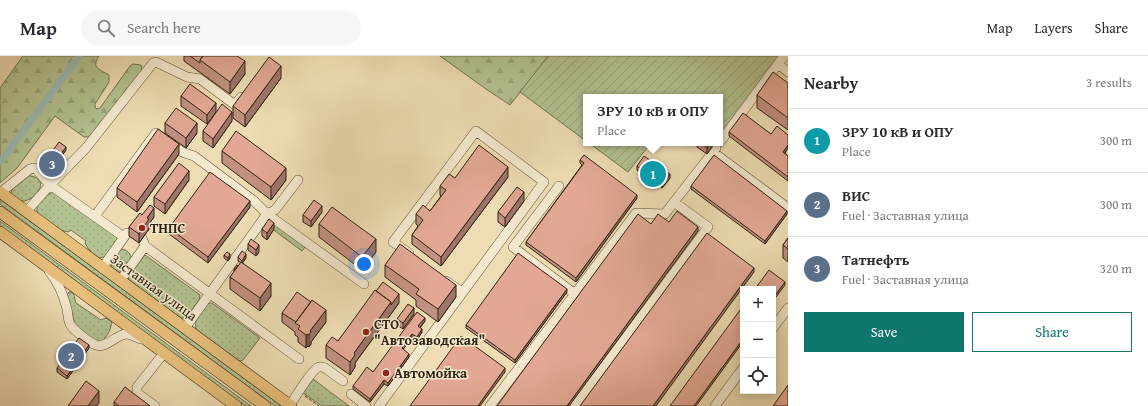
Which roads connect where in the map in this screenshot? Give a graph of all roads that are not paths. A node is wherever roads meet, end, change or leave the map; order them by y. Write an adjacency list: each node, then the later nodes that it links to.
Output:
1 (784, 56): 2 (street)
2 (778, 64): 3 (street); 5 (street)
3 (788, 72)
4 (248, 89): 9 (street)
5 (723, 138)
6 (717, 146): 7 (street)
7 (713, 152): 12 (street); 13 (street)
8 (298, 180): 16 (street)
9 (50, 185): 11 (street); 15 (street); 17 (street)
10 (559, 186): 27 (street)
11 (0, 192): 15 (main road, Заставная улица)
12 (674, 202): 27 (street); 44 (street)
13 (788, 208)
14 (0, 212): 39 (main road)
15 (26, 212): 21 (main road, Заставная улица)
16 (267, 214): 17 (street); 24 (street); 26 (street)
17 (95, 216): 21 (street)
18 (0, 232): 20 (main road)
19 (418, 260): 25 (street)
20 (40, 261): 31 (main road); 31 (street)
21 (102, 268): 23 (main road, Заставная улица)
22 (437, 274): 25 (street)
23 (120, 281): 26 (street); 30 (main road, Заставная улица)
24 (364, 284)
25 (462, 292): 42 (street)
26 (210, 294): 30 (street); 33 (street)
27 (574, 294): 43 (street)
28 (788, 308): 29 (street)
29 (776, 324)
30 (185, 328): 40 (main road, Заставная улица)
31 (151, 343): 32 (main road)
32 (164, 353): 37 (street); 38 (main road)
33 (299, 359)
34 (740, 372): 45 (street)
35 (343, 381): 40 (street)
36 (351, 394): 41 (street)
37 (155, 406)
38 (236, 406)
39 (265, 406)
40 (290, 406)
41 (366, 406)
42 (379, 406)
43 (490, 406)
44 (576, 406)
45 (715, 406)

